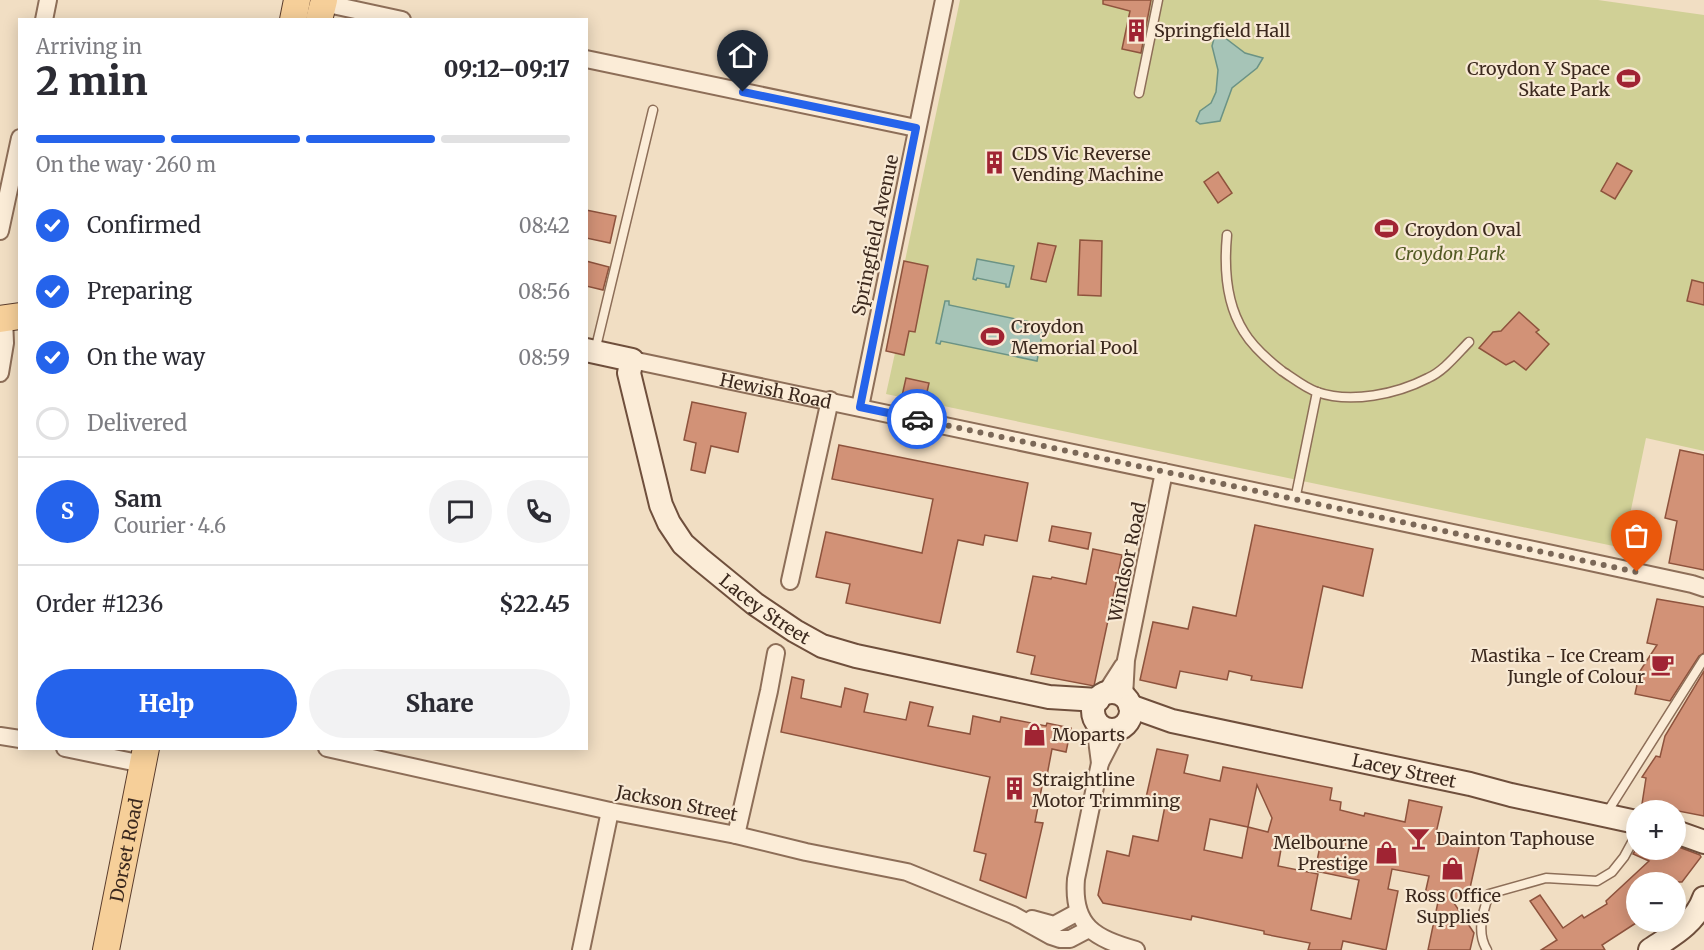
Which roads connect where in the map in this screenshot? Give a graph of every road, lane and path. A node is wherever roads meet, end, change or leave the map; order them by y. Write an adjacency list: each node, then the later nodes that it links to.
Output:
1 (48, 0): 6 (street)
2 (297, 0): 7 (main road)
3 (944, 0): 12 (street, Springfield Avenue)
4 (1158, 0): 10 (lane)
5 (322, 7): 8 (street)
6 (44, 18)
7 (292, 18)
8 (390, 18)
9 (588, 58): 12 (street)
10 (1139, 93)
11 (653, 110): 18 (lane)
12 (916, 128): 23 (street, Springfield Avenue)
13 (18, 147): 14 (street)
14 (0, 231)
15 (1227, 235): 21 (lane)
16 (8, 317): 20 (street)
17 (1469, 342): 21 (lane)
18 (591, 351): 19 (street, Hewish Road)
19 (632, 360): 22 (street, Hewish Road); 30 (street, Lacey Street)
20 (0, 373)
21 (1317, 392): 25 (lane)
22 (830, 400): 23 (street, Hewish Road); 26 (street)
23 (860, 407): 24 (street, Hewish Road)
24 (1164, 472): 25 (street, Hewish Road); 30 (street, Windsor Road)
25 (1295, 500): 27 (street, Hewish Road)
26 (790, 581)
27 (1704, 588)
28 (776, 653): 39 (street)
29 (1704, 660): 37 (lane)
30 (1111, 711): 37 (street, Lacey Street); 42 (street, Windsor Road)
31 (0, 736): 32 (street)
32 (18, 740)
33 (85, 750): 35 (street)
34 (336, 750): 36 (street, Jackson Street)
35 (145, 756): 46 (main road, Dorset Road)
36 (610, 811): 39 (street, Jackson Street); 47 (street)
37 (1605, 816): 38 (street, Lacey Street)
38 (1626, 820)
39 (736, 835): 43 (street, Jackson Street)
40 (1626, 853): 49 (lane)
41 (1704, 898): 50 (street)
42 (1078, 912): 43 (street); 44 (street, Windsor Road)
43 (1013, 915): 45 (street)
44 (1089, 929): 45 (street); 48 (street)
45 (1059, 945)
46 (106, 950)
47 (581, 950)
48 (1136, 950)
49 (1487, 950)
50 (1650, 950)

